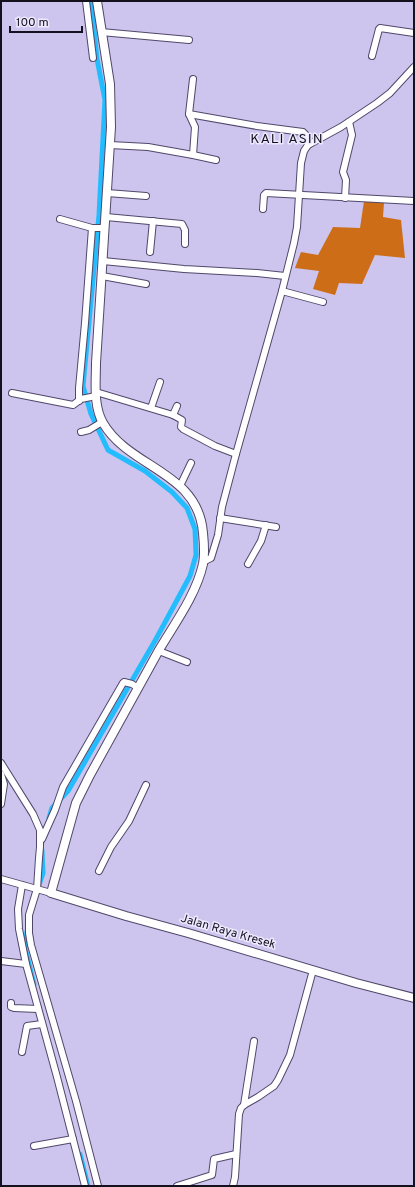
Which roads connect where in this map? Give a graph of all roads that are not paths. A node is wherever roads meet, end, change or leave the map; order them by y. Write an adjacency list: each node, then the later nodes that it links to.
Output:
1 (86, 1): 2 (street)
2 (94, 9): 3 (main road); 3 (street)
3 (95, 28): 5 (street); 6 (main road); 6 (street)
4 (414, 33): 7 (street)
5 (189, 40)
6 (98, 51): 8 (street); 13 (main road)
7 (372, 56)
8 (93, 58)
9 (414, 67): 12 (street)
10 (194, 79): 11 (street)
11 (189, 114): 14 (street); 15 (street)
12 (349, 122): 14 (street); 20 (street)
13 (110, 145): 15 (street); 17 (main road)
14 (308, 145): 19 (street)
15 (193, 156): 16 (street)
16 (216, 160)
17 (107, 193): 18 (street); 23 (main road)
18 (146, 196)
19 (299, 196): 20 (street); 22 (street); 32 (street)
20 (345, 198): 21 (street)
21 (414, 201)
22 (263, 209)
23 (106, 217): 25 (street); 27 (main road)
24 (60, 219): 26 (street)
25 (153, 221): 28 (street); 29 (street)
26 (93, 228): 27 (street); 39 (street)
27 (104, 228): 30 (main road)
28 (185, 244)
29 (150, 252)
30 (103, 261): 31 (main road); 32 (street)
31 (102, 276): 33 (street); 38 (main road)
32 (285, 276): 34 (street)
33 (146, 284)
34 (282, 291): 35 (street); 45 (street)
35 (322, 302)
36 (160, 382): 41 (street)
37 (12, 393): 39 (street)
38 (94, 395): 39 (street); 41 (street); 43 (main road)
39 (80, 400)
40 (177, 406): 42 (street)
41 (151, 408): 42 (street)
42 (173, 415): 45 (street)
43 (100, 424): 44 (street); 47 (main road)
44 (82, 432)
45 (236, 454): 48 (street)
46 (191, 463): 47 (street)
47 (180, 486): 51 (main road)
48 (220, 518): 49 (street); 51 (street)
49 (266, 525): 50 (street); 52 (street)
50 (276, 527)
51 (203, 562): 53 (main road)
52 (248, 564)
53 (159, 651): 54 (street); 55 (main road)
54 (187, 662)
55 (132, 685): 60 (street); 65 (main road)
56 (1, 763): 60 (street)
57 (1, 774): 59 (street)
58 (146, 785): 61 (street)
59 (1, 804)
60 (40, 842): 64 (street)
61 (98, 871)
62 (1, 879): 63 (street, Jalan Raya Kresek)
63 (24, 885): 64 (street, Jalan Raya Kresek); 67 (street)
64 (36, 888): 65 (street, Jalan Raya Kresek); 67 (street)
65 (50, 893): 68 (main road, Jalan Raya Kresek)
66 (1, 961): 67 (street)
67 (30, 965): 71 (street); 80 (street)
68 (313, 970): 69 (main road, Jalan Raya Kresek); 75 (street)
69 (414, 998)
70 (10, 1003): 71 (street)
71 (38, 1009): 72 (street)
72 (42, 1024): 74 (street); 76 (street)
73 (254, 1041): 75 (street)
74 (22, 1052)
75 (244, 1105): 78 (street)
76 (73, 1139): 77 (street); 79 (street)
77 (34, 1146)
78 (236, 1154): 81 (street); 82 (street)
79 (85, 1186)
80 (98, 1186)
81 (177, 1186)
82 (233, 1186)

